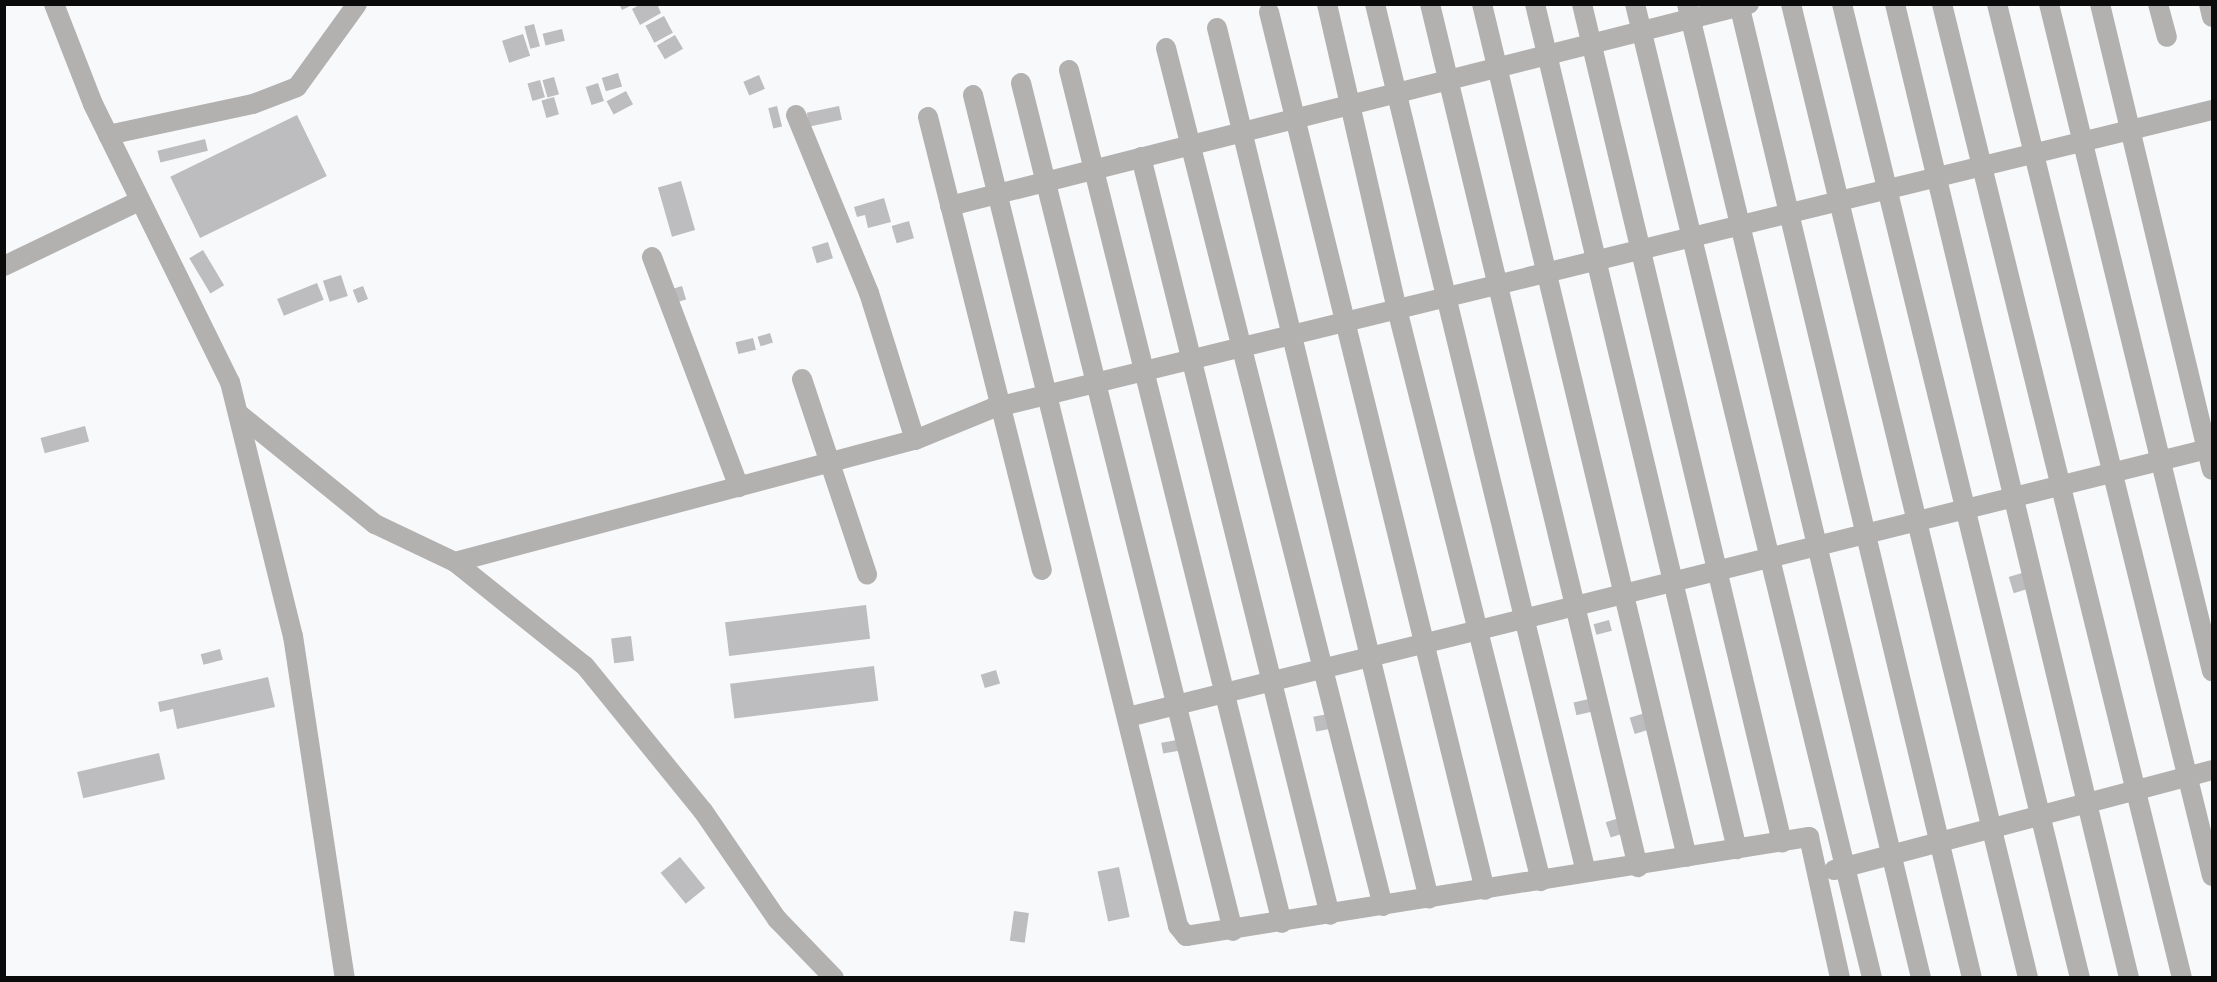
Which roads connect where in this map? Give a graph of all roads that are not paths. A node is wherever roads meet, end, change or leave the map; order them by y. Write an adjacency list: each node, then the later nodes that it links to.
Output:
1 (54, 4): 42 (street)
2 (357, 4): 42 (street)
3 (1327, 4): 35 (street)
4 (1375, 4): 33 (street)
5 (1430, 4): 31 (street)
6 (1482, 4): 29 (street)
7 (1535, 4): 28 (street)
8 (1582, 4): 26 (street)
9 (1635, 4): 24 (street)
10 (1791, 4): 54 (street)
11 (1842, 4): 51 (street)
12 (1895, 4): 49 (street)
13 (1942, 4): 47 (street)
14 (1997, 4): 45 (street)
15 (2049, 4): 43 (street)
16 (2100, 4): 40 (street)
17 (2158, 4): 25 (street)
18 (2209, 4): 22 (street)
19 (1743, 5): 21 (street); 56 (street)
20 (1269, 12): 39 (street)
21 (1689, 12): 24 (street); 57 (street)
22 (2212, 17)
23 (1217, 28): 41 (street)
24 (1641, 32): 26 (street); 58 (street)
25 (2167, 37)
26 (1592, 44): 28 (street); 59 (street)
27 (1166, 48): 44 (street)
28 (1547, 55): 29 (street); 61 (street)
29 (1497, 68): 31 (street); 63 (street)
30 (1069, 70): 48 (street)
31 (1448, 80): 33 (street); 64 (street)
32 (1021, 83): 50 (street)
33 (1397, 93): 35 (street); 65 (street)
34 (973, 95): 52 (street)
35 (1350, 105): 39 (street); 66 (street)
36 (2212, 110): 40 (street)
37 (796, 114): 77 (street)
38 (928, 117): 55 (street)
39 (1294, 118): 41 (street); 67 (street)
40 (2131, 130): 43 (street); 78 (street)
41 (1242, 131): 44 (street); 68 (street)
42 (108, 135): 53 (street)
43 (2083, 142): 45 (street); 79 (street)
44 (1191, 144): 46 (street); 69 (street)
45 (2034, 154): 47 (street); 82 (street)
46 (1141, 157): 48 (street); 70 (street)
47 (1982, 166): 49 (street); 83 (street)
48 (1094, 169): 50 (street); 71 (street)
49 (1937, 177): 51 (street); 85 (street)
50 (1045, 181): 52 (street); 73 (street)
51 (1885, 190): 54 (street); 86 (street)
52 (998, 193): 55 (street); 74 (street)
53 (139, 201): 62 (street); 76 (street)
54 (1839, 201): 56 (street); 87 (street)
55 (950, 206): 75 (street)
56 (1789, 214): 57 (street); 88 (street)
57 (1740, 225): 58 (street); 89 (street)
58 (1691, 237): 59 (street); 90 (street)
59 (1641, 250): 61 (street); 93 (street)
60 (652, 257): 84 (street)
61 (1597, 261): 63 (street); 95 (street)
62 (4, 266)
63 (1547, 273): 64 (street); 96 (street)
64 (1497, 285): 65 (street); 97 (street)
65 (1449, 297): 66 (street); 98 (street)
66 (1397, 309): 67 (street); 99 (street)
67 (1342, 323): 68 (street); 100 (street)
68 (1291, 335): 69 (street); 101 (street)
69 (1242, 347): 70 (street); 102 (street)
70 (1191, 360): 71 (street); 104 (street)
71 (1144, 372): 73 (street); 105 (street)
72 (802, 379): 80 (street)
73 (1096, 383): 74 (street); 106 (street)
74 (1048, 395): 75 (street); 107 (street)
75 (1000, 407): 77 (street); 92 (street)
76 (238, 414): 91 (street); 131 (street)
77 (915, 440): 80 (street)
78 (2210, 448): 79 (street); 81 (street)
79 (2161, 460): 82 (street); 103 (street)
80 (830, 463): 84 (street); 94 (street)
81 (2212, 470)
82 (2112, 473): 83 (street); 109 (street)
83 (2060, 485): 85 (street); 110 (street)
84 (739, 487): 91 (street)
85 (2014, 497): 86 (street); 111 (street)
86 (1964, 509): 87 (street); 112 (street)
87 (1917, 521): 88 (street); 113 (street)
88 (1865, 534): 89 (street); 115 (street)
89 (1817, 546): 90 (street); 117 (street)
90 (1769, 558): 93 (street); 120 (street)
91 (455, 562): 132 (street)
92 (1042, 570)
93 (1717, 571): 95 (street); 114 (street)
94 (867, 574)
95 (1675, 581): 96 (street); 116 (street)
96 (1624, 594): 97 (street); 118 (street)
97 (1577, 606): 98 (street); 119 (street)
98 (1527, 618): 99 (street); 121 (street)
99 (1479, 630): 100 (street); 124 (street)
100 (1423, 644): 101 (street); 125 (street)
101 (1370, 657): 102 (street); 126 (street)
102 (1323, 669): 104 (street); 127 (street)
103 (2212, 671)
104 (1272, 682): 105 (street); 128 (street)
105 (1224, 693): 106 (street); 129 (street)
106 (1176, 705): 107 (street); 130 (street)
107 (1128, 717): 130 (street)
108 (2212, 770): 109 (street)
109 (2188, 778): 110 (street); 123 (street)
110 (2136, 792): 111 (street); 140 (street)
111 (2088, 805): 112 (street); 139 (street)
112 (2041, 819): 113 (street); 138 (street)
113 (1992, 831): 115 (street); 137 (street)
114 (1782, 842): 116 (street); 122 (street)
115 (1939, 844): 117 (street); 136 (street)
116 (1737, 849): 118 (street)
117 (1892, 855): 120 (street); 135 (street)
118 (1687, 857): 119 (street)
119 (1638, 866): 121 (street)
120 (1845, 867): 122 (street); 134 (street)
121 (1586, 872): 124 (street)
122 (1817, 874): 133 (street)
123 (2212, 876)
124 (1540, 881): 125 (street)
125 (1485, 890): 126 (street)
126 (1429, 899): 127 (street)
127 (1383, 906): 128 (street)
128 (1329, 915): 129 (street)
129 (1282, 923): 130 (street)
130 (1233, 931)
131 (345, 978)
132 (834, 978)
133 (1840, 978)
134 (1872, 978)
135 (1921, 978)
136 (1972, 978)
137 (2028, 978)
138 (2080, 978)
139 (2129, 978)
140 (2182, 978)

